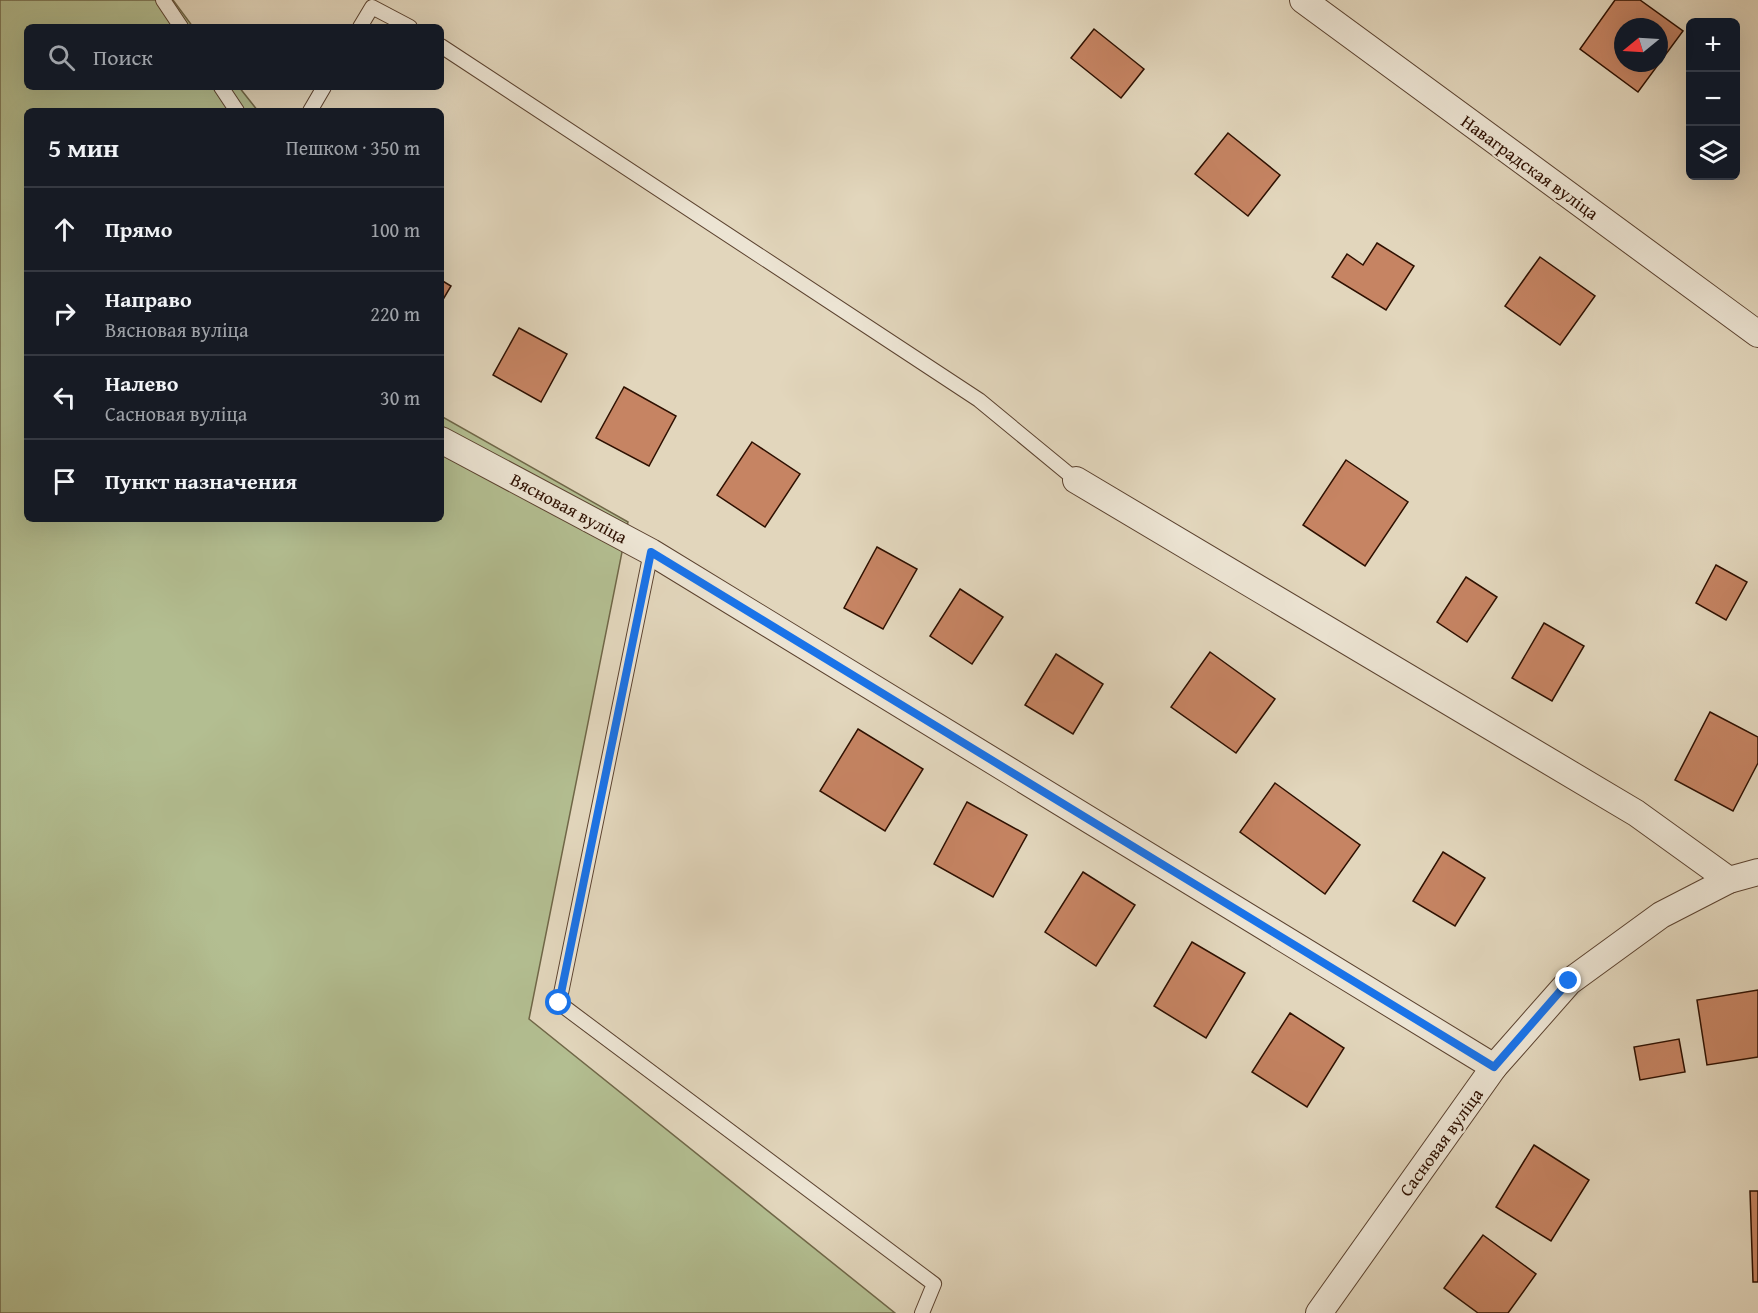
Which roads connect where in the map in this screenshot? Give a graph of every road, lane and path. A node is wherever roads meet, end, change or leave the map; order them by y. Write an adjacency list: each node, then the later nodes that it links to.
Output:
1 (163, 0): 3 (lane)
2 (1303, 0): 11 (street, Наваградская вуліца)
3 (179, 24)
4 (362, 24): 5 (lane)
5 (404, 24)
6 (444, 48): 13 (lane)
7 (223, 90): 9 (lane)
8 (322, 90): 10 (lane)
9 (235, 108)
10 (311, 108)
11 (1758, 334)
12 (444, 442): 14 (street, Вясновая вуліца)
13 (1076, 480): 16 (street)
14 (651, 552): 17 (street, Вясновая вуліца); 18 (lane)
15 (1758, 872): 16 (street, Сасновая вуліца)
16 (1729, 880): 17 (street, Сасновая вуліца)
17 (1494, 1067): 19 (street, Сасновая вуліца)
18 (922, 1313)
19 (1319, 1313)

